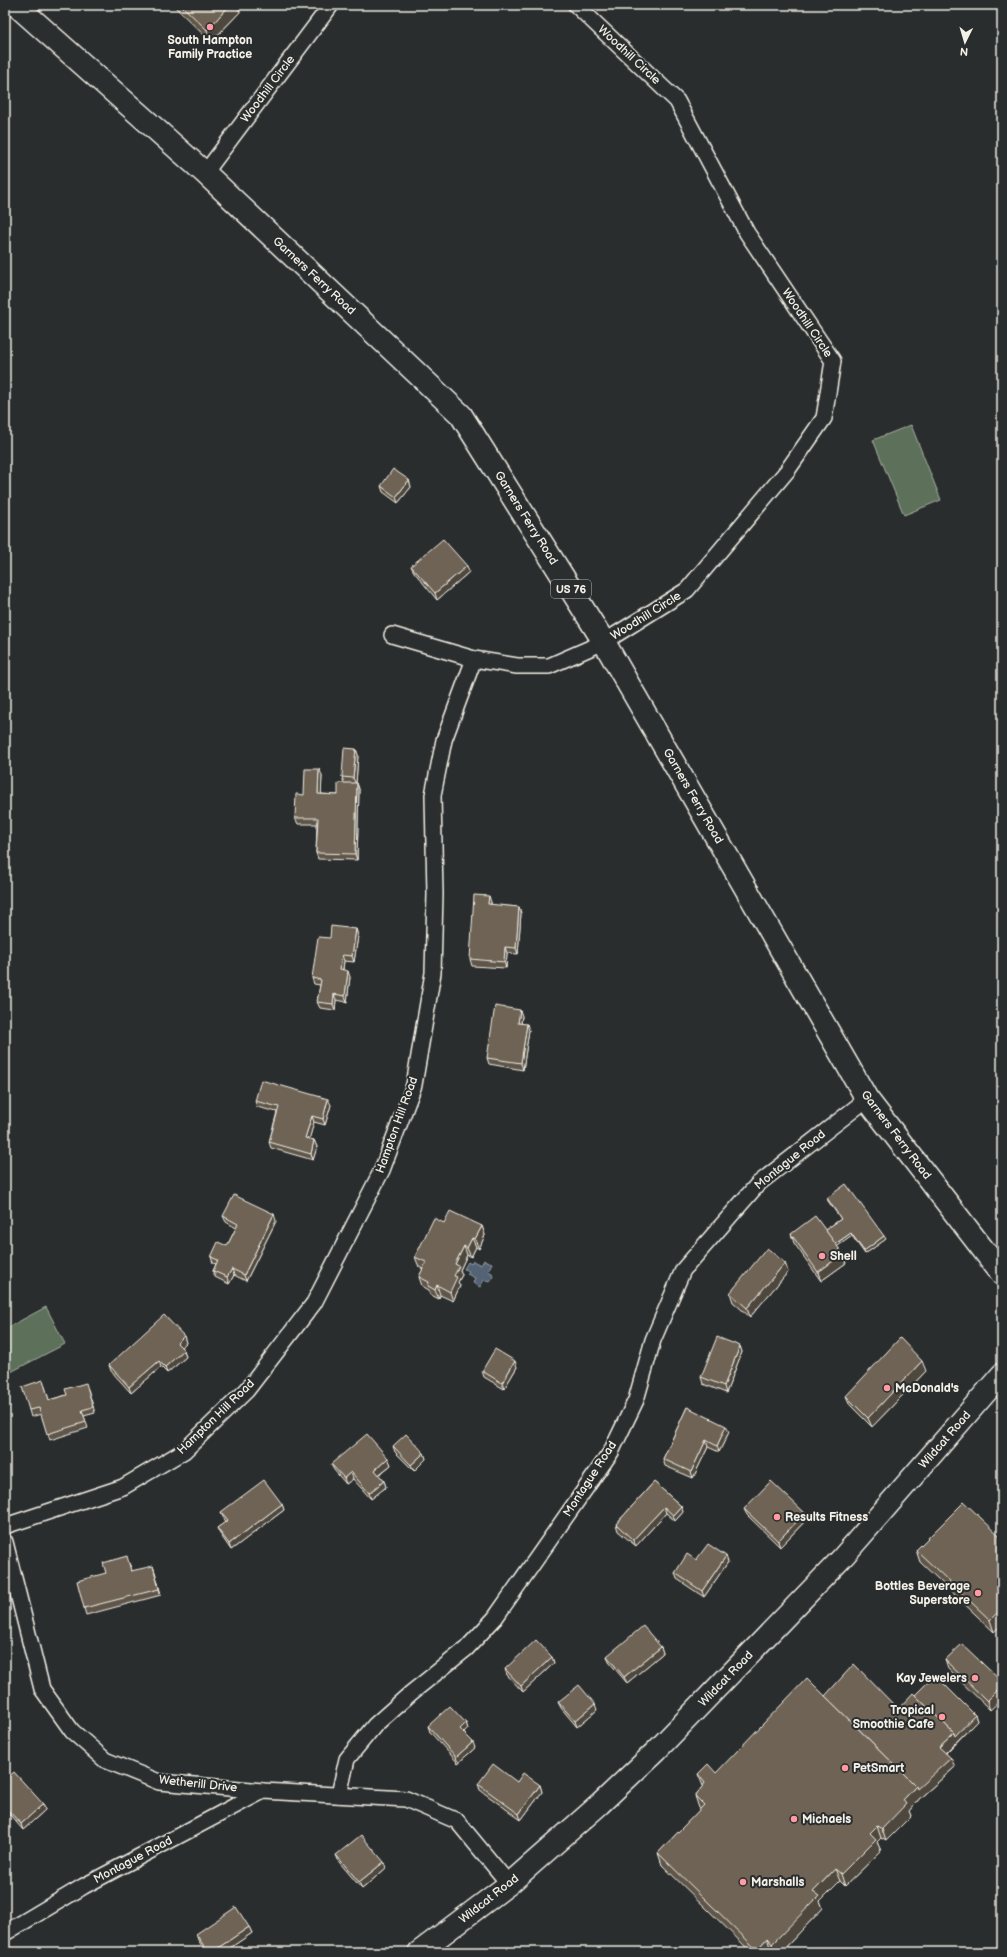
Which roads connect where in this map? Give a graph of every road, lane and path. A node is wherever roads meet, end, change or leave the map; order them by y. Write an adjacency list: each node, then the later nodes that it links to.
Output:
1 (16, 5): 4 (main road, Garners Ferry Road / US 76)
2 (331, 5): 4 (street, Woodhill Circle)
3 (576, 5): 6 (street, Woodhill Circle)
4 (205, 173): 6 (main road, Garners Ferry Road / US 76)
5 (392, 635): 7 (street)
6 (604, 642): 7 (street); 8 (main road, Garners Ferry Road / US 76)
7 (474, 659): 11 (street, Hampton Hill Road)
8 (867, 1099): 9 (main road, Garners Ferry Road / US 76); 14 (street, Montague Road)
9 (1002, 1274)
10 (1002, 1374): 15 (main road, Wildcat Road)
11 (5, 1526)
12 (5, 1542): 13 (street, Wetherill Drive)
13 (263, 1791): 14 (street, Wetherill Drive); 16 (street, Montague Road)
14 (339, 1795): 15 (street, Wetherill Drive)
15 (509, 1884): 17 (main road, Wildcat Road)
16 (5, 1932)
17 (419, 1952)

